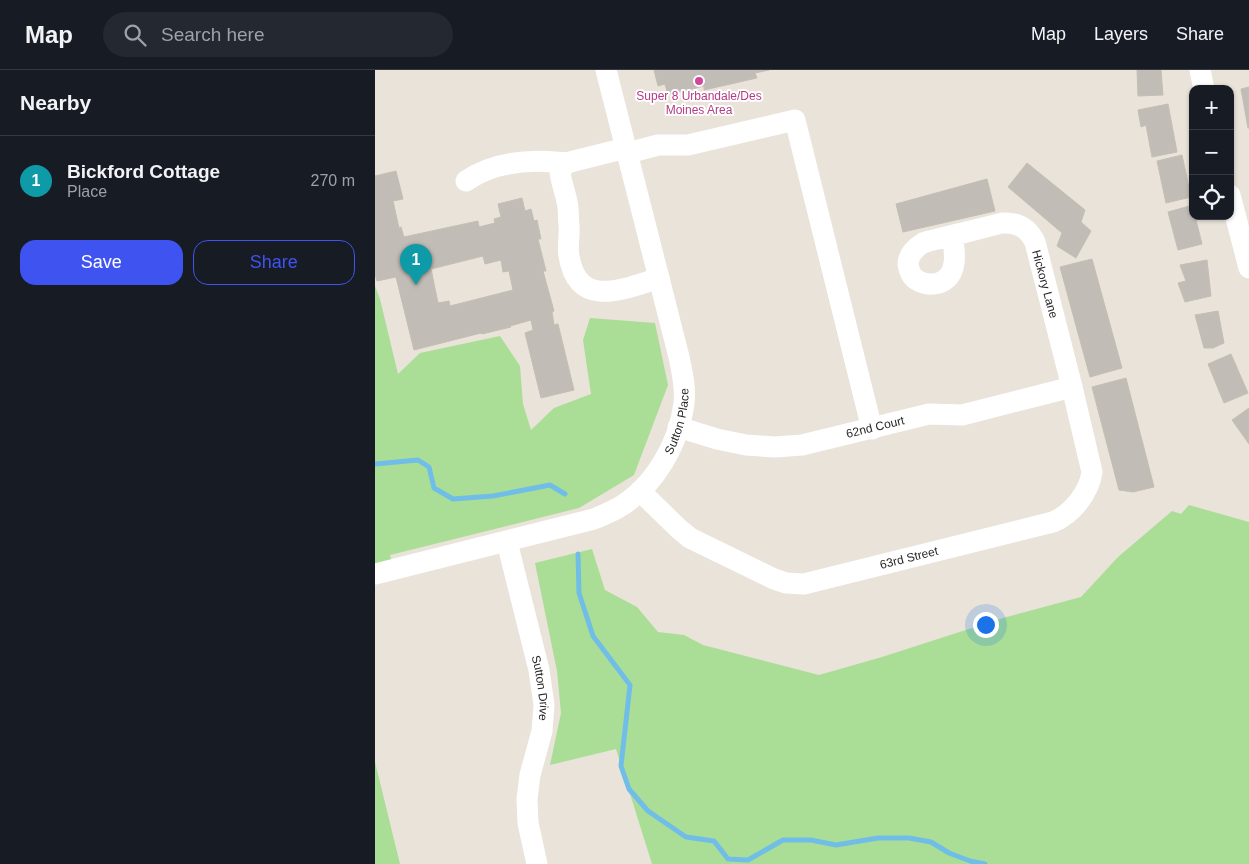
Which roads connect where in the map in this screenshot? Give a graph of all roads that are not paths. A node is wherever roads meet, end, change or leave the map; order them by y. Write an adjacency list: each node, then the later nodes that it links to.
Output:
1 (607, 70): 4 (street, Sutton Place)
2 (1200, 70): 3 (street)
3 (1202, 85)
4 (627, 151): 5 (street); 10 (street, Sutton Place); 13 (street)
5 (566, 163): 6 (street); 10 (street)
6 (466, 181)
7 (1234, 210): 9 (street)
8 (952, 236): 11 (street, Hickory Lane)
9 (1249, 268)
10 (659, 278): 12 (street, Sutton Place)
11 (1072, 387): 13 (street, 62nd Court); 14 (street, 63rd Street)
12 (678, 428): 13 (street, 62nd Court); 14 (street, Sutton Place)
13 (872, 429)
14 (641, 491): 15 (street, Sutton Place)
15 (507, 542): 16 (street, Sutton Place); 17 (street, Sutton Drive)
16 (375, 574)
17 (537, 864)

